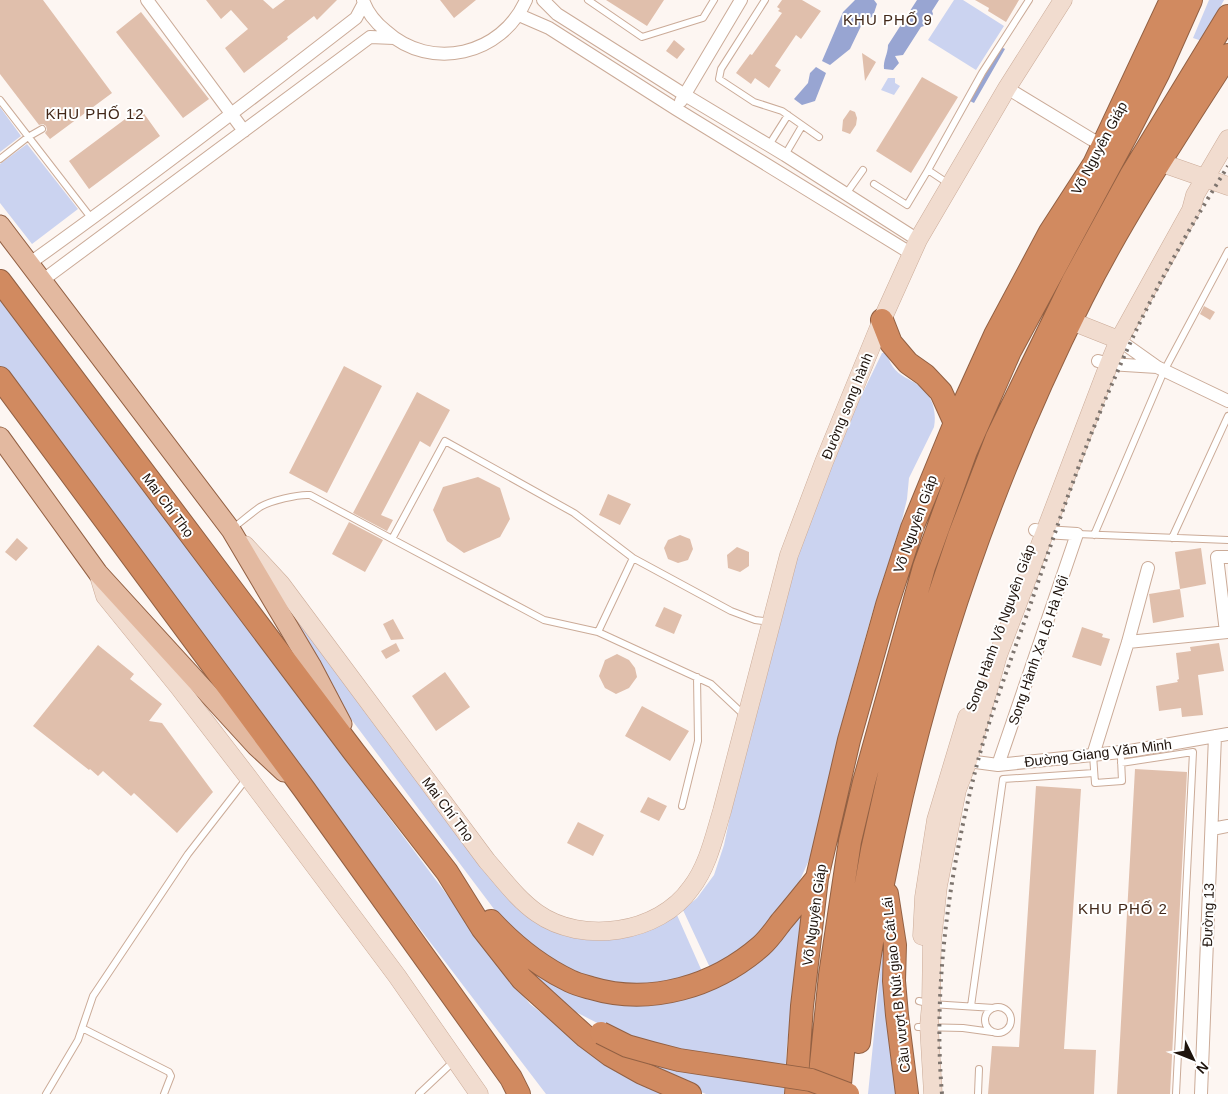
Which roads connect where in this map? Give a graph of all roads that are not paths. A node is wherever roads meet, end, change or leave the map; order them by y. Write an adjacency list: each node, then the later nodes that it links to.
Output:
1 (146, 0): 20 (street)
2 (526, 0): 12 (street)
3 (544, 0): 17 (street)
4 (588, 0): 5 (lane)
5 (714, 0)
6 (742, 0): 17 (street)
7 (765, 0): 21 (lane)
8 (1029, 0): 34 (lane)
9 (364, 2): 14 (street); 20 (street)
10 (1059, 2): 16 (main road, Đường song hành)
11 (1178, 3): 29 (highway, Võ Nguyên Giáp)
12 (519, 15): 14 (street); 19 (street)
13 (1228, 16): 35 (highway)
14 (394, 38): 24 (street)
15 (1228, 55): 32 (highway)
16 (1007, 88): 29 (street); 38 (main road, Đường song hành)
17 (685, 95): 19 (street); 28 (street)
18 (0, 100): 25 (lane)
19 (676, 109): 46 (street)
20 (232, 114): 24 (street); 42 (street)
21 (788, 115): 22 (lane); 28 (lane)
22 (802, 126): 26 (lane); 30 (lane)
23 (42, 129): 25 (lane)
24 (244, 132): 45 (street)
25 (28, 137): 31 (lane); 42 (lane)
26 (819, 138)
27 (1228, 139): 36 (main road, Song Hành Võ Nguyên Giáp)
28 (769, 145): 30 (street)
29 (1105, 154): 59 (highway, Võ Nguyên Giáp); 89 (highway, Võ Nguyên Giáp)
30 (785, 155): 40 (street)
31 (0, 159)
32 (1159, 162): 36 (main road); 41 (highway)
33 (862, 170): 40 (lane)
34 (928, 170): 37 (lane); 38 (lane)
35 (1131, 175): 41 (highway); 44 (highway)
36 (1204, 178): 39 (main road); 53 (main road, Song Hành Võ Nguyên Giáp)
37 (874, 184)
38 (949, 184): 46 (main road, Đường song hành)
39 (1228, 186)
40 (846, 194): 46 (street)
41 (1127, 215): 44 (highway); 52 (highway)
42 (92, 219): 45 (street); 48 (street)
43 (0, 225): 48 (main road, Mai Chí Thọ)
44 (1094, 240): 110 (highway)
45 (93, 243): 49 (street)
46 (915, 247): 51 (main road, Đường song hành)
47 (1228, 251): 55 (lane)
48 (30, 263): 49 (main road, Mai Chí Thọ)
49 (43, 280): 61 (main road, Mai Chí Thọ)
50 (0, 282): 82 (highway, Mai Chí Thọ)
51 (882, 320): 59 (highway); 72 (main road, Đường song hành)
52 (1071, 322): 53 (main road); 96 (highway)
53 (1114, 338): 54 (main road, Song Hành Võ Nguyên Giáp); 55 (street)
54 (1104, 362): 55 (street); 62 (main road, Song Hành Võ Nguyên Giáp)
55 (1161, 369): 57 (street); 64 (lane)
56 (0, 378): 90 (highway)
57 (1228, 400)
58 (1228, 416): 65 (lane)
59 (955, 423): 81 (highway, Võ Nguyên Giáp)
60 (0, 437): 71 (main road)
61 (231, 530): 66 (lane); 78 (main road, Mai Chí Thọ); 95 (main road, Mai Chí Thọ)
62 (1040, 531): 63 (street); 85 (main road, Song Hành Võ Nguyên Giáp)
63 (1077, 534): 64 (lane); 86 (street, Song Hành Xa Lộ Hà Nội)
64 (1094, 534): 65 (lane)
65 (1172, 538): 67 (lane)
66 (392, 539): 69 (lane); 73 (lane)
67 (1228, 540)
68 (1228, 557): 74 (street)
69 (633, 558): 72 (lane); 73 (lane)
70 (1148, 568): 75 (street)
71 (98, 573): 88 (main road); 90 (main road)
72 (771, 622): 77 (main road, Đường song hành)
73 (598, 632): 76 (lane)
74 (1227, 632): 75 (street)
75 (1128, 642): 83 (street)
76 (697, 677): 77 (lane); 91 (lane)
77 (747, 718): 95 (main road, Đường song hành)
78 (341, 722): 82 (main road, Mai Chí Thọ); 99 (main road, Mai Chí Thọ)
79 (1228, 734): 80 (street, Đường Giang Văn Minh)
80 (1215, 736): 84 (street, Đường Giang Văn Minh); 93 (street, Đường 13)
81 (849, 740): 89 (highway); 97 (highway, Võ Nguyên Giáp)
82 (354, 752): 98 (highway, Mai Chí Thọ)
83 (1093, 755): 84 (street, Đường Giang Văn Minh); 86 (street, Đường Giang Văn Minh); 87 (lane)
84 (1121, 758): 87 (lane); 122 (lane)
85 (962, 761): 86 (street, Đường Giang Văn Minh); 101 (main road, Song Hành Võ Nguyên Giáp)
86 (998, 766)
87 (1094, 773): 102 (lane)
88 (248, 777): 105 (lane); 107 (main road); 115 (main road)
89 (864, 782): 94 (highway, Võ Nguyên Giáp)
90 (304, 789): 109 (highway)
91 (682, 806)
92 (1228, 826): 93 (street)
93 (1212, 829): 123 (street, Đường 13)
94 (850, 841): 97 (highway); 110 (highway, Võ Nguyên Giáp)
95 (710, 847)
96 (885, 875): 110 (highway); 118 (highway, Cầu vượt B Nút giao Cát Lái)
97 (817, 878): 99 (highway); 110 (highway, Võ Nguyên Giáp)
98 (452, 880): 99 (highway); 100 (highway)
99 (489, 918)
100 (546, 1002): 110 (highway, bridge); 117 (highway)
101 (926, 1002): 102 (lane); 104 (main road, Song Hành Võ Nguyên Giáp)
102 (971, 1006): 103 (lane)
103 (995, 1008): 106 (lane); 106 (lane)
104 (924, 1026): 106 (lane); 119 (main road, Song Hành Võ Nguyên Giáp); 120 (main road, Song Hành Võ Nguyên Giáp)
105 (82, 1028): 111 (lane); 112 (lane)
106 (992, 1032)
107 (456, 1059): 113 (lane); 114 (main road)
108 (979, 1069): 121 (lane)
109 (515, 1086): 116 (highway)
110 (834, 1090)
111 (46, 1094)
112 (164, 1094)
113 (419, 1094)
114 (479, 1094)
115 (493, 1094)
116 (528, 1094)
117 (690, 1094)
118 (907, 1094)
119 (923, 1094)
120 (933, 1094)
121 (978, 1094)
122 (1176, 1094)
123 (1201, 1094)

